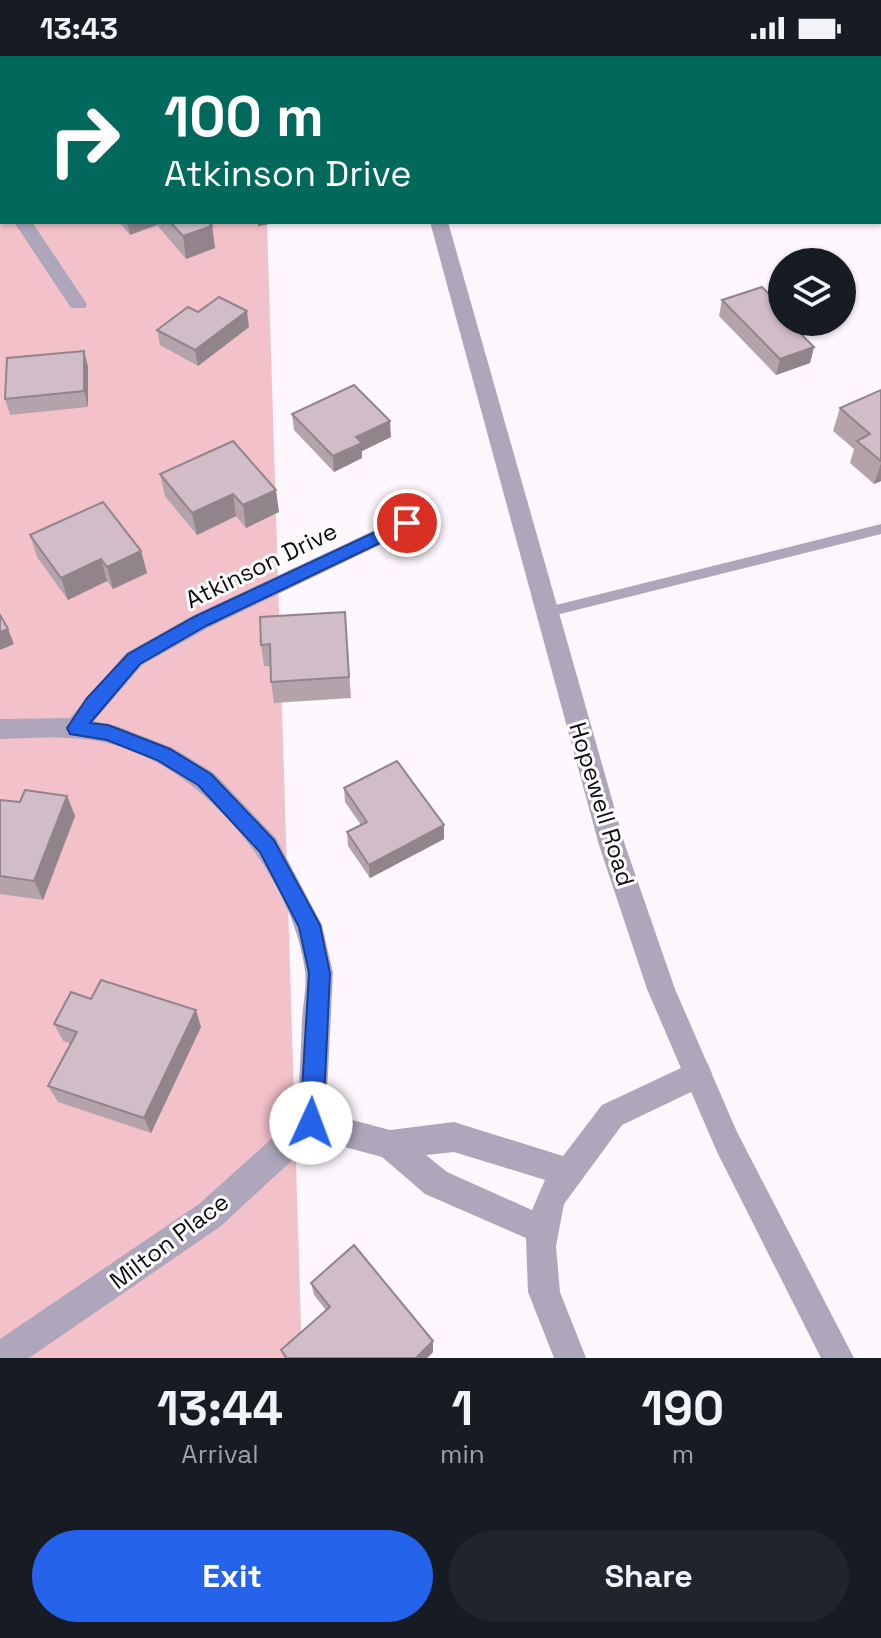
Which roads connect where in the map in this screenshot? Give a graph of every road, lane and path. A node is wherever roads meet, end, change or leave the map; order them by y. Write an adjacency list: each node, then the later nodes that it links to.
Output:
1 (24, 224): 3 (street)
2 (440, 224): 6 (street, Hopewell Road)
3 (78, 304)
4 (407, 523): 7 (street, Atkinson Drive)
5 (881, 529): 6 (lane)
6 (548, 612): 9 (street, Hopewell Road)
7 (76, 728): 8 (street); 10 (street)
8 (0, 729)
9 (698, 1074): 12 (street); 16 (street, Hopewell Road)
10 (311, 1123): 11 (street); 14 (street, Milton Place)
11 (390, 1145): 12 (street); 13 (street)
12 (568, 1172): 13 (street)
13 (543, 1230): 15 (street)
14 (1, 1358)
15 (570, 1358)
16 (838, 1358)

